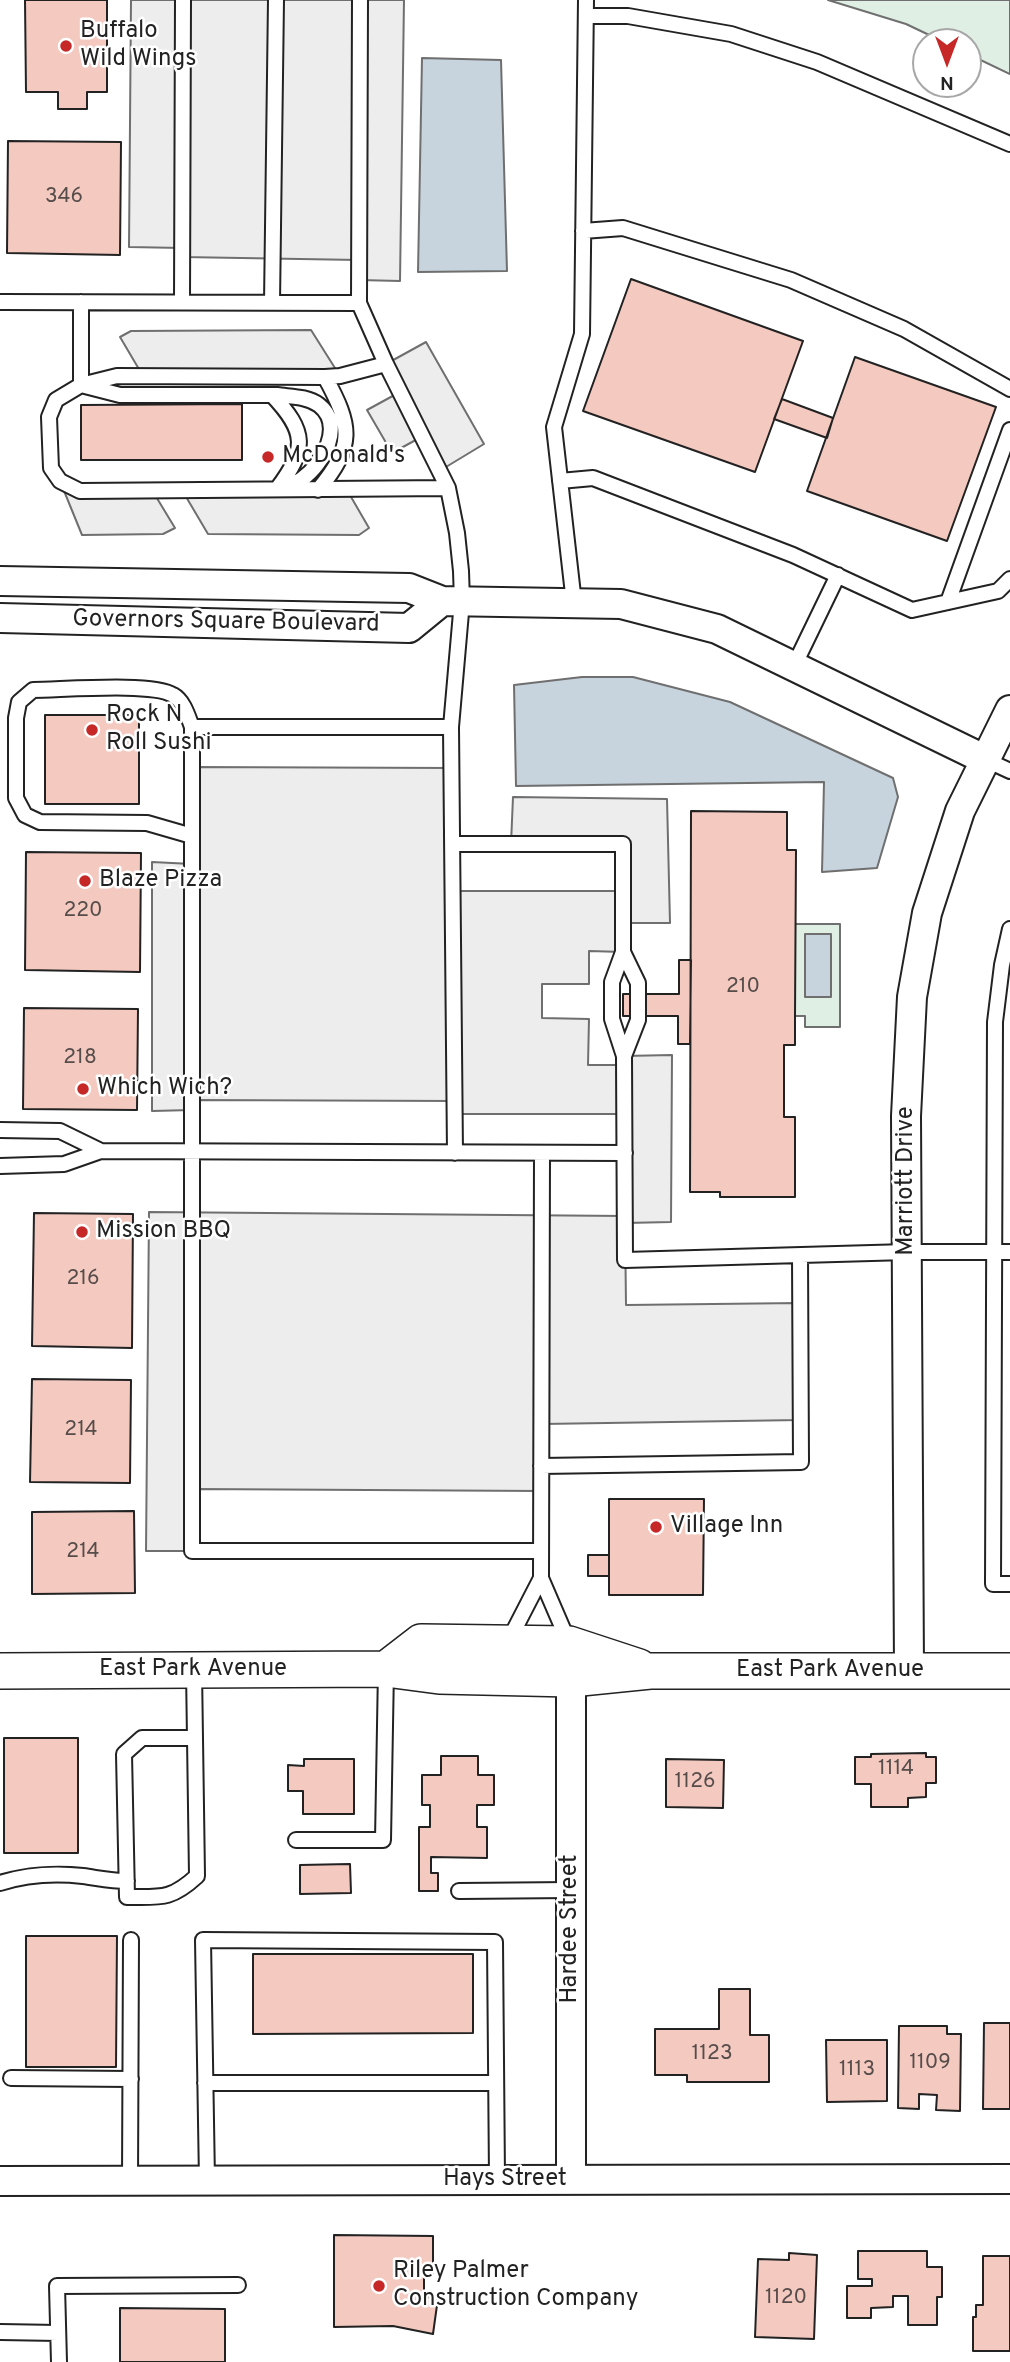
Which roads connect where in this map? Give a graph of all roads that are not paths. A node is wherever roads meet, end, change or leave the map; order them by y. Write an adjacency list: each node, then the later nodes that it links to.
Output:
1 (183, 0): 10 (lane)
2 (276, 0): 11 (lane)
3 (360, 0): 12 (lane)
4 (586, 0): 5 (lane)
5 (586, 16): 6 (lane); 7 (lane)
6 (1010, 144)
7 (583, 231): 16 (lane); 19 (lane)
8 (0, 302): 9 (lane)
9 (80, 302): 10 (lane); 15 (lane)
10 (182, 302): 11 (lane)
11 (272, 303): 12 (lane)
12 (359, 303): 13 (lane)
13 (386, 365): 14 (lane); 20 (lane)
14 (325, 377): 15 (lane); 22 (lane)
15 (81, 385): 17 (lane); 21 (lane)
16 (1010, 389)
17 (272, 395): 21 (lane); 21 (lane)
18 (1010, 430): 27 (lane)
19 (560, 481): 23 (lane); 28 (lane)
20 (448, 488): 22 (lane); 26 (lane)
21 (276, 490): 22 (lane)
22 (318, 490)
23 (838, 575): 27 (lane); 30 (lane)
24 (1010, 579): 27 (lane)
25 (0, 581): 26 (street, Governors Square Boulevard)
26 (452, 601): 28 (street, Governors Square Boulevard); 29 (street, Governors Square Boulevard); 33 (lane)
27 (948, 602)
28 (574, 603): 30 (street, Governors Square Boulevard)
29 (0, 618)
30 (794, 666): 34 (street, Governors Square Boulevard)
31 (1010, 710): 34 (street, Marriott Drive)
32 (192, 727): 33 (lane); 36 (lane); 36 (lane)
33 (451, 727): 37 (lane)
34 (984, 759): 35 (lane); 48 (street, Marriott Drive)
35 (1010, 771)
36 (192, 836): 43 (lane)
37 (452, 844): 39 (lane); 44 (lane)
38 (1010, 929): 49 (lane)
39 (623, 952): 40 (lane); 40 (lane)
40 (624, 1056): 46 (lane)
41 (0, 1130): 42 (lane)
42 (101, 1152): 43 (lane); 47 (lane)
43 (192, 1153): 44 (lane); 53 (lane)
44 (455, 1153): 45 (lane)
45 (542, 1153): 46 (lane); 52 (lane)
46 (625, 1153): 51 (lane)
47 (0, 1166)
48 (907, 1252): 49 (lane); 51 (lane); 60 (street, Marriott Drive)
49 (994, 1252): 50 (lane); 55 (lane)
50 (1010, 1252)
51 (800, 1256): 52 (lane)
52 (541, 1466): 53 (lane)
53 (541, 1550): 54 (lane)
54 (541, 1578): 56 (lane); 57 (lane)
55 (1010, 1584)
56 (507, 1643): 57 (street, East Park Avenue); 58 (street, East Park Avenue)
57 (569, 1644): 62 (street, East Park Avenue)
58 (386, 1669): 59 (street, East Park Avenue); 64 (street, East Park Avenue); 66 (lane)
59 (194, 1670): 61 (street, East Park Avenue); 65 (lane)
60 (909, 1670): 62 (street, East Park Avenue); 63 (street, East Park Avenue)
61 (0, 1671)
62 (650, 1671): 64 (street, East Park Avenue)
63 (1010, 1671)
64 (571, 1679): 69 (street, Hardee Street)
65 (195, 1738): 67 (lane); 67 (lane)
66 (296, 1840)
67 (127, 1881): 68 (lane)
68 (0, 1883)
69 (570, 1890): 70 (lane); 77 (street, Hardee Street)
70 (459, 1891)
71 (131, 1940): 73 (lane)
72 (11, 2078): 73 (lane)
73 (131, 2078): 79 (lane)
74 (205, 2083): 75 (lane); 75 (lane); 80 (lane)
75 (496, 2083): 76 (lane)
76 (497, 2179): 77 (street, Hays Street); 80 (street, Hays Street)
77 (571, 2179): 78 (street, Hays Street)
78 (1010, 2179)
79 (131, 2180): 80 (street, Hays Street); 81 (street, Hays Street)
80 (206, 2180)
81 (0, 2181)
82 (238, 2285): 84 (lane)
83 (0, 2332): 84 (lane)
84 (58, 2333): 85 (lane)
85 (59, 2362)

